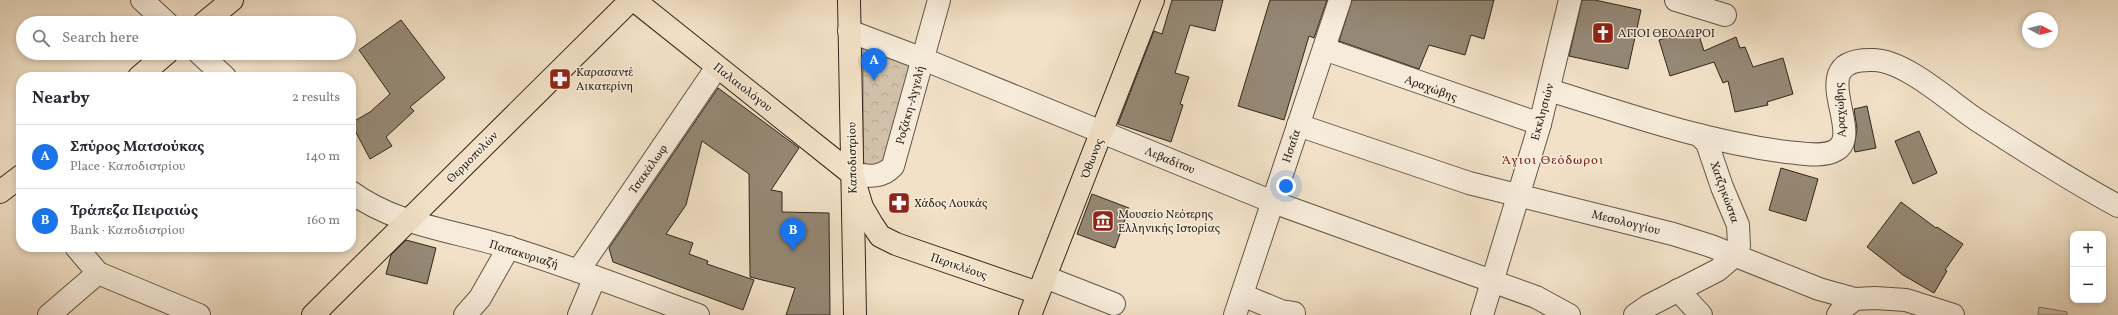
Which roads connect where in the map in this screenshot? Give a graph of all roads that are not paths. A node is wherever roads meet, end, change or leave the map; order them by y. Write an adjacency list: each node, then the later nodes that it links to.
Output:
1 (142, 0): 12 (street)
2 (232, 0): 13 (main road)
3 (631, 0): 34 (main road, Θερμοπυλών)
4 (634, 0): 19 (main road, Παλαιολόγου)
5 (849, 0): 14 (main road, Καποδιστρίου)
6 (939, 0): 16 (street, Ροζάκη-Αγγελή)
7 (1153, 0): 25 (main road, Όθωνος)
8 (1340, 0): 15 (street, Ησαΐα)
9 (1570, 0): 22 (street, Εκκλησιών)
10 (1676, 0): 11 (street)
11 (1725, 15)
12 (159, 16)
13 (213, 16)
14 (849, 31): 16 (street, Λεβαδίτου); 27 (main road, Καποδιστρίου)
15 (1324, 49): 23 (street, Αραχώβης); 24 (street, Ησαΐα)
16 (922, 59): 25 (street, Λεβαδίτου); 27 (street, Ροζάκη-Αγγελή)
17 (159, 60): 20 (main road)
18 (207, 60): 21 (street)
19 (718, 67): 27 (main road, Παλαιολόγου); 41 (street, Τσακάλωφ)
20 (145, 72)
21 (220, 72)
22 (1549, 90): 23 (street, Εκκλησιών); 26 (street, Αραχώβης)
23 (1540, 124): 31 (street, Εκκλησιών)
24 (1298, 125): 31 (street, Μεσολογγίου); 32 (street, Ησαΐα)
25 (1102, 132): 32 (street, Λεβαδίτου); 43 (main road, Όθωνος)
26 (1699, 135): 33 (street, Αραχώβης); 39 (street, Χατζηκώστα)
27 (852, 174): 35 (main road); 37 (main road, Καποδιστρίου)
28 (16, 182): 29 (main road)
29 (0, 192)
30 (356, 195): 34 (street, Παπακυριαζή)
31 (1519, 195): 39 (street, Μεσολογγίου); 42 (street, Εκκλησιών)
32 (1273, 202): 42 (street, Λεβαδίτου); 47 (street, Ησαΐα)
33 (2118, 206)
34 (408, 221): 36 (street, Παπακυριαζή); 51 (main road, Θερμοπυλών)
35 (880, 236): 37 (main road); 43 (main road, Περικλέους)
36 (509, 247): 41 (street, Παπακυριαζή); 52 (street)
37 (853, 248): 55 (main road, Καποδιστρίου)
38 (80, 252): 40 (street)
39 (1734, 255): 44 (street); 45 (street, Μεσολογγίου)
40 (98, 273): 49 (street); 50 (street)
41 (586, 274): 53 (street, Τσακάλωφ); 54 (street, Παπακυριαζή)
42 (1494, 281): 57 (street, Εκκλησιών); 58 (street, Λεβαδίτου)
43 (1042, 285): 46 (street); 56 (main road, Όθωνος)
44 (1678, 290): 59 (street); 60 (street)
45 (1855, 299): 61 (street); 62 (street, Μεσολογγίου)
46 (1114, 304)
47 (1239, 305): 48 (street)
48 (1294, 313)
49 (48, 315)
50 (200, 315)
51 (313, 315)
52 (465, 315)
53 (580, 315)
54 (698, 315)
55 (855, 315)
56 (1030, 315)
57 (1482, 315)
58 (1569, 315)
59 (1635, 315)
60 (1701, 315)
61 (1838, 315)
62 (1953, 315)

